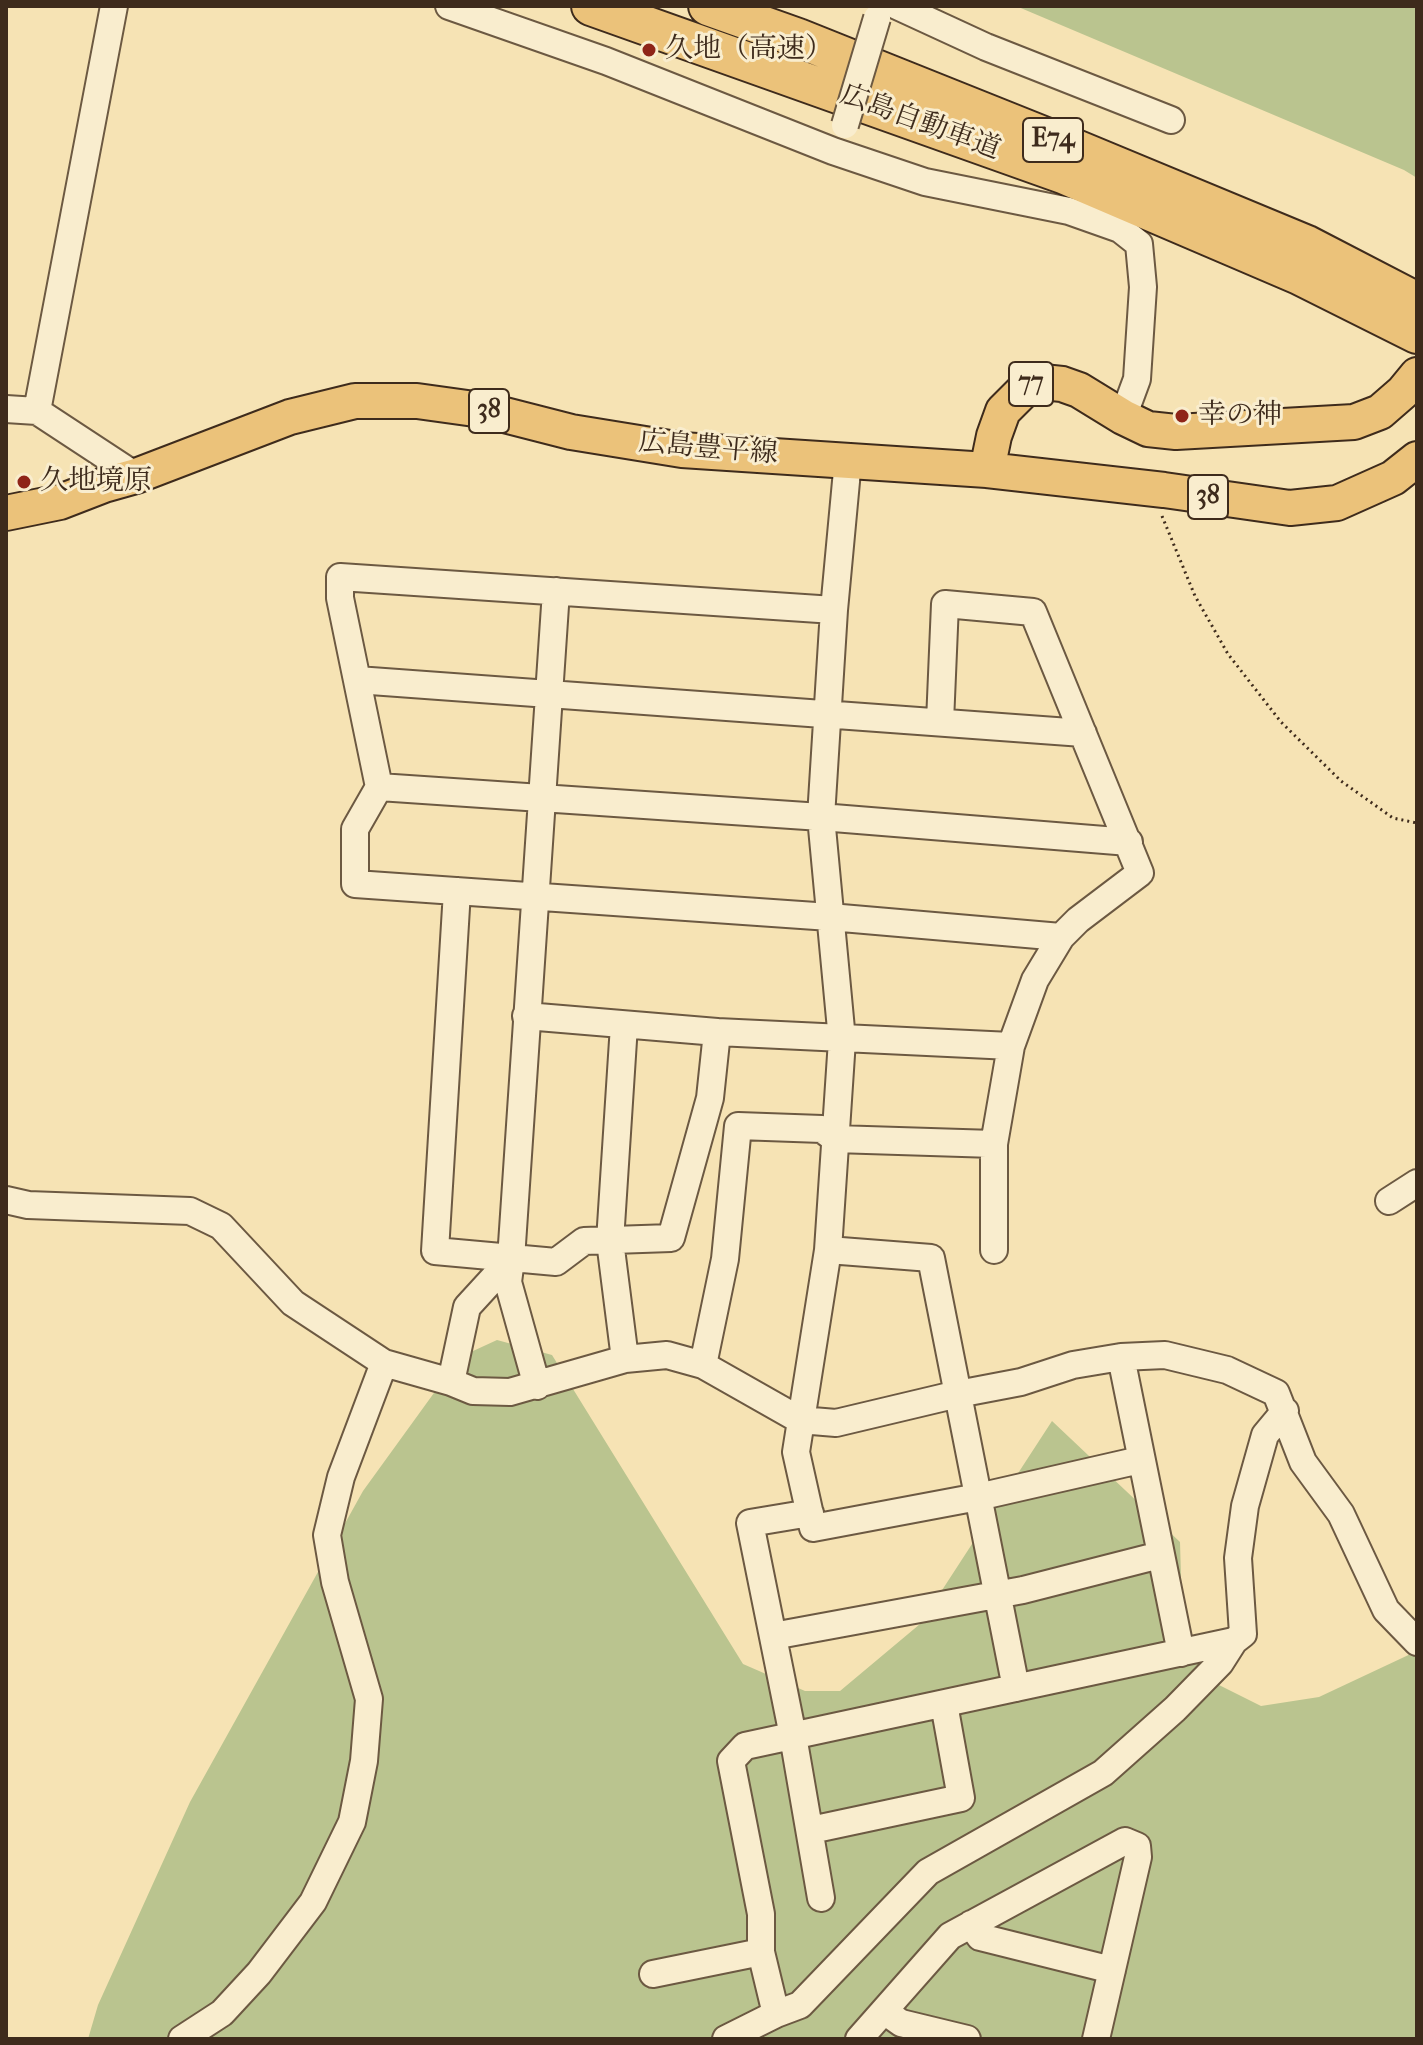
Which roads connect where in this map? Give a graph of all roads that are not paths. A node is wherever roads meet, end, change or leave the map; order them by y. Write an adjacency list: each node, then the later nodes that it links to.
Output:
1 (114, 6): 17 (street)
2 (449, 6): 11 (street)
3 (582, 6): 9 (street)
4 (591, 6): 9 (highway, 広島自動車道 / E74)
5 (708, 6): 8 (highway, 広島自動車道 / E74)
6 (731, 6): 8 (street)
7 (886, 10): 9 (street, bridge); 10 (street)
8 (798, 38): 12 (highway, 広島自動車道 / E74)
9 (843, 110): 11 (street); 12 (highway, 広島自動車道 / E74)
10 (1171, 120)
11 (833, 151): 18 (street)
12 (1303, 260): 13 (highway, 広島自動車道 / E74); 14 (highway, 広島自動車道 / E74)
13 (1417, 302)
14 (1417, 334)
15 (1417, 375): 18 (main road, 77)
16 (6, 409): 17 (street)
17 (37, 411): 22 (street)
18 (1123, 417): 21 (main road, 77)
19 (1417, 459): 21 (main road, 広島豊平線 / 38)
20 (848, 460): 21 (main road, 広島豊平線 / 38); 22 (main road, 広島豊平線 / 38); 25 (street)
21 (987, 470)
22 (136, 476): 23 (main road, 広島豊平線 / 38)
23 (6, 513)
24 (556, 591): 25 (street); 26 (street); 27 (street)
25 (834, 610): 28 (street)
26 (357, 680): 27 (street); 31 (street)
27 (549, 693): 28 (street); 32 (street)
28 (829, 713): 29 (street); 33 (street)
29 (940, 722): 30 (street); 30 (street)
30 (1083, 733): 34 (street)
31 (379, 787): 32 (street); 35 (street)
32 (542, 798): 33 (street); 36 (street)
33 (821, 817): 34 (street); 37 (street)
34 (1129, 842): 38 (street)
35 (457, 891): 36 (street); 52 (street)
36 (535, 897): 37 (street); 39 (street)
37 (830, 917): 38 (street); 42 (street)
38 (1061, 937): 43 (street)
39 (526, 1016): 40 (street); 52 (street)
40 (624, 1025): 41 (street); 49 (street)
41 (717, 1032): 42 (street); 49 (street)
42 (842, 1040): 43 (street); 44 (street)
43 (1011, 1046): 45 (street)
44 (835, 1139): 45 (street); 50 (street); 56 (street)
45 (994, 1144): 51 (street)
46 (1417, 1183): 48 (street)
47 (6, 1200): 55 (street)
48 (1389, 1201)
49 (610, 1241): 52 (street); 54 (street)
50 (828, 1250): 59 (street); 61 (street)
51 (994, 1250)
52 (511, 1259): 57 (street); 58 (street)
53 (1121, 1357): 59 (street); 60 (street); 62 (street)
54 (625, 1359): 56 (street); 58 (street)
55 (384, 1363): 57 (street); 82 (street)
56 (703, 1365): 61 (street)
57 (451, 1382): 58 (street)
58 (537, 1386)
59 (958, 1394): 61 (street); 63 (street)
60 (1285, 1411): 68 (street); 69 (street)
61 (800, 1420): 64 (street)
62 (1140, 1460): 63 (street); 65 (street)
63 (978, 1497): 64 (street); 66 (street)
64 (810, 1513): 67 (street)
65 (1160, 1555): 66 (street); 70 (street)
66 (996, 1595): 67 (street); 71 (street)
67 (773, 1636): 73 (street)
68 (1234, 1641): 70 (street); 81 (street)
69 (1417, 1642)
70 (1181, 1653): 71 (street)
71 (1016, 1688): 72 (street)
72 (944, 1704): 73 (street); 74 (street)
73 (793, 1736): 74 (street); 77 (street)
74 (811, 1830): 75 (street)
75 (821, 1898)
76 (971, 1924): 78 (street); 78 (street); 80 (street)
77 (761, 1952): 79 (street); 81 (street)
78 (1112, 1970): 86 (street)
79 (653, 1974)
80 (884, 2011): 84 (street); 85 (street)
81 (776, 2014): 83 (street)
82 (182, 2039)
83 (726, 2039)
84 (859, 2039)
85 (967, 2039)
86 (1096, 2039)

